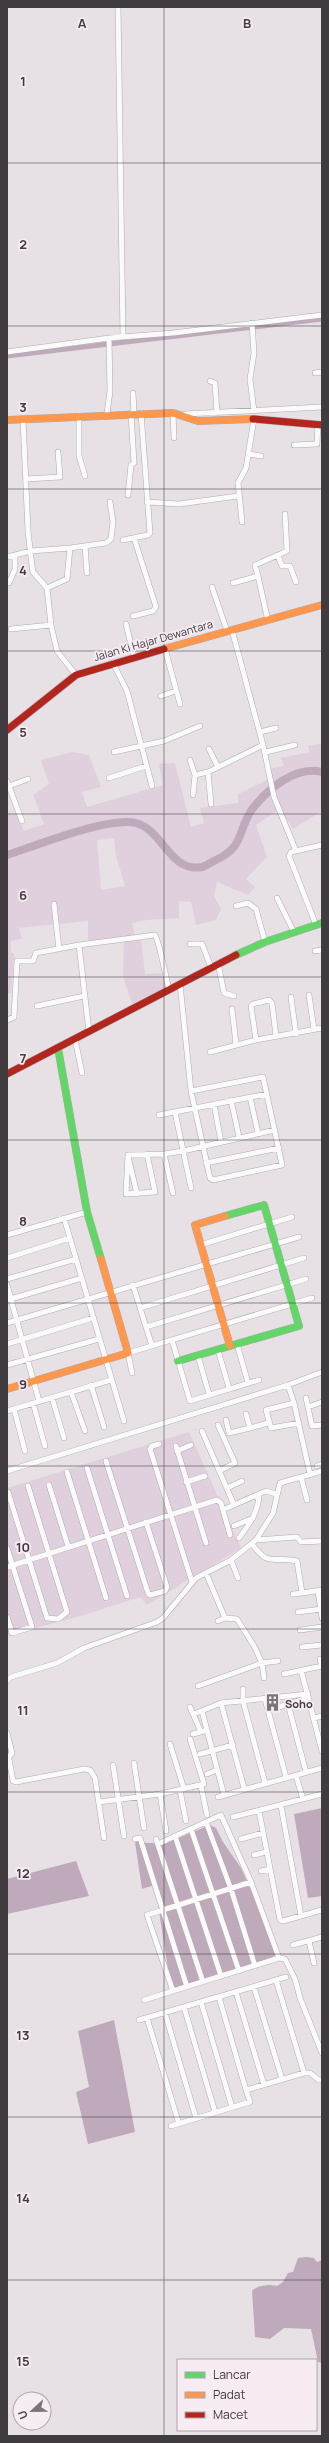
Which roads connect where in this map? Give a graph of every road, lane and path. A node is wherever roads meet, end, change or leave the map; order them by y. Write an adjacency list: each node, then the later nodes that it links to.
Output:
1 (118, 7): 4 (street)
2 (322, 315): 3 (street)
3 (253, 325): 4 (street); 12 (street)
4 (123, 337): 5 (street)
5 (110, 339): 6 (street); 16 (street)
6 (7, 352)
7 (322, 372): 8 (street)
8 (315, 373)
9 (210, 381): 15 (street)
10 (133, 393): 13 (street)
11 (322, 406): 12 (street)
12 (254, 411): 15 (street)
13 (136, 413): 14 (street); 16 (street); 30 (street); 33 (street)
14 (173, 413): 17 (street); 23 (street)
15 (217, 413): 17 (street)
16 (107, 414): 18 (street)
17 (185, 414): 20 (street)
18 (79, 416): 19 (street); 28 (street)
19 (23, 419): 21 (street); 29 (street)
20 (254, 419): 22 (street); 26 (street)
21 (7, 420)
22 (320, 424): 24 (street)
23 (174, 438)
24 (294, 445)
25 (58, 452): 29 (street)
26 (249, 454): 27 (street); 31 (street)
27 (261, 456)
28 (85, 476)
29 (26, 479): 40 (street)
30 (128, 495)
31 (238, 496): 33 (street); 35 (street)
32 (110, 502): 38 (street)
33 (146, 502): 36 (street)
34 (285, 514): 42 (street)
35 (242, 522)
36 (134, 538): 37 (street); 52 (street)
37 (123, 540)
38 (85, 546): 39 (street); 44 (street)
39 (70, 548): 40 (street); 50 (street)
40 (31, 551): 41 (street); 50 (street)
41 (15, 555): 43 (street); 48 (street)
42 (278, 556): 45 (street); 46 (street)
43 (7, 557)
44 (87, 573)
45 (258, 576): 47 (street); 53 (street)
46 (296, 582)
47 (233, 583)
48 (9, 584)
49 (212, 587): 57 (street)
50 (47, 588): 55 (street)
51 (322, 605): 53 (street, Jalan Ki Hajar Dewantara)
52 (133, 616)
53 (268, 621): 57 (street, Jalan Ki Hajar Dewantara)
54 (126, 624): 59 (street)
55 (51, 625): 56 (street); 61 (street)
56 (11, 629)
57 (229, 630): 58 (street, Jalan Ki Hajar Dewantara); 68 (street)
58 (165, 649): 59 (street, Jalan Ki Hajar Dewantara); 62 (street)
59 (134, 657): 60 (street, Jalan Ki Hajar Dewantara)
60 (113, 663): 61 (street, Jalan Ki Hajar Dewantara); 71 (street)
61 (76, 675): 67 (street, Jalan Ki Hajar Dewantara)
62 (176, 691): 63 (street); 64 (street)
63 (161, 696)
64 (180, 704)
65 (200, 726): 71 (street)
66 (276, 728): 68 (street)
67 (7, 730)
68 (260, 732): 69 (street)
69 (263, 745): 74 (street); 77 (street)
70 (295, 745): 74 (street)
71 (143, 747): 73 (street); 76 (street)
72 (210, 749): 77 (street)
73 (114, 752)
74 (266, 752): 88 (street)
75 (190, 760): 79 (street)
76 (146, 766): 80 (street); 83 (street)
77 (218, 767): 78 (street)
78 (208, 772): 79 (street); 85 (street)
79 (195, 775): 84 (street)
80 (109, 778)
81 (28, 779): 82 (street)
82 (8, 784): 86 (street)
83 (152, 786)
84 (193, 795)
85 (211, 804)
86 (22, 821)
87 (322, 845): 88 (street)
88 (296, 851): 92 (street)
89 (277, 898): 93 (street)
90 (54, 904): 97 (street)
91 (236, 906): 94 (street)
92 (319, 924): 93 (street)
93 (294, 932): 94 (street)
94 (265, 942): 100 (street)
95 (190, 944): 101 (street)
96 (79, 946): 97 (street); 103 (street); 105 (street)
97 (60, 949): 110 (street)
98 (322, 950): 99 (street)
99 (315, 951)
100 (218, 963): 101 (street); 106 (street)
101 (211, 967): 102 (street)
102 (180, 984): 103 (street); 123 (street)
103 (169, 989): 113 (street)
104 (309, 994): 112 (street)
105 (84, 996): 108 (street); 113 (street)
106 (234, 996)
107 (291, 997): 114 (street)
108 (37, 1006)
109 (232, 1009): 118 (street)
110 (7, 1020)
111 (322, 1028): 112 (street)
112 (314, 1029): 114 (street)
113 (89, 1032): 116 (street)
114 (296, 1034): 115 (street)
115 (276, 1036): 117 (street); 117 (street)
116 (74, 1039): 119 (street); 121 (street)
117 (256, 1040): 118 (street)
118 (236, 1044): 120 (street)
119 (58, 1048): 122 (street); 145 (street)
120 (210, 1052)
121 (82, 1073)
122 (7, 1074)
123 (190, 1091): 124 (street); 128 (street)
124 (267, 1094): 125 (street); 131 (street)
125 (250, 1097): 126 (street); 132 (street)
126 (231, 1100): 127 (street); 133 (street)
127 (214, 1104): 128 (street); 134 (street)
128 (195, 1109): 129 (street); 135 (street)
129 (175, 1112): 130 (street); 137 (street)
130 (159, 1115)
131 (275, 1130): 132 (street); 136 (street)
132 (258, 1133): 133 (street)
133 (239, 1137): 134 (street)
134 (221, 1142): 135 (street)
135 (203, 1146): 137 (street); 141 (street)
136 (279, 1148): 141 (street); 141 (street)
137 (182, 1151): 139 (street); 142 (street)
138 (147, 1154): 139 (street); 140 (street); 144 (street)
139 (164, 1154): 143 (street)
140 (128, 1155): 144 (street); 144 (street)
141 (206, 1163)
142 (191, 1188)
143 (173, 1193)
144 (137, 1194)
145 (87, 1212): 147 (street); 166 (street)
146 (292, 1217): 148 (street)
147 (64, 1218): 149 (street); 151 (street)
148 (271, 1223): 152 (street); 153 (street); 153 (street)
149 (7, 1235)
150 (299, 1237): 152 (street)
151 (70, 1238): 154 (street); 155 (street)
152 (276, 1244): 157 (street); 158 (street)
153 (200, 1245): 157 (street)
154 (7, 1258)
155 (76, 1258): 159 (street); 161 (street)
156 (304, 1258): 158 (street)
157 (205, 1264): 164 (street); 165 (street)
158 (283, 1266): 162 (street); 165 (street)
159 (82, 1278): 167 (street); 169 (street)
160 (306, 1278): 162 (street)
161 (7, 1279)
162 (288, 1284): 170 (street); 171 (street)
163 (7, 1285): 169 (street)
164 (133, 1285): 166 (street); 172 (street)
165 (212, 1286): 170 (street); 172 (street)
166 (111, 1292): 167 (street); 185 (street)
167 (87, 1298): 173 (street); 174 (street)
168 (312, 1298): 171 (street)
169 (9, 1300): 174 (street)
170 (217, 1304): 176 (street); 177 (street)
171 (294, 1305): 176 (street); 182 (street)
172 (140, 1308): 177 (street)
173 (93, 1318): 178 (street); 179 (street)
174 (16, 1320): 175 (street); 178 (street)
175 (7, 1323)
176 (223, 1325): 180 (street); 182 (street)
177 (146, 1327): 183 (street)
178 (22, 1339): 181 (street); 187 (street)
179 (99, 1339): 187 (street); 188 (street)
180 (172, 1340): 183 (street); 189 (street)
181 (7, 1344)
182 (233, 1345): 184 (street); 196 (street)
183 (152, 1346): 185 (street)
184 (218, 1350): 186 (street); 199 (street)
185 (128, 1353): 188 (street); 192 (street)
186 (198, 1356): 189 (street); 202 (street)
187 (28, 1359): 190 (street); 195 (street)
188 (105, 1360): 193 (street); 195 (street)
189 (178, 1361): 202 (street)
190 (7, 1365)
191 (322, 1372): 198 (street)
192 (132, 1373)
193 (111, 1380): 197 (street); 214 (street)
194 (259, 1380): 196 (street)
195 (34, 1381): 200 (street); 205 (street)
196 (248, 1382): 199 (street)
197 (91, 1385): 201 (street); 219 (street)
198 (288, 1385): 207 (street); 230 (street)
199 (229, 1388): 202 (street)
200 (7, 1389)
201 (71, 1392): 203 (street); 221 (street)
202 (209, 1394)
203 (52, 1398): 205 (street); 223 (street)
204 (306, 1398): 209 (street)
205 (39, 1401): 208 (street)
206 (322, 1402): 209 (street)
207 (294, 1403): 215 (street); 216 (street)
208 (33, 1404): 210 (street); 225 (street)
209 (308, 1407): 218 (street)
210 (14, 1409): 211 (street); 227 (street)
211 (7, 1411)
212 (246, 1414): 220 (street)
213 (226, 1420): 220 (street)
214 (124, 1421)
215 (268, 1423): 216 (street); 220 (street)
216 (298, 1423): 234 (street)
217 (218, 1425): 231 (street)
218 (322, 1425)
219 (104, 1427)
220 (250, 1428)
221 (85, 1431)
222 (202, 1431): 231 (street)
223 (64, 1438)
224 (159, 1444): 249 (street)
225 (45, 1446)
226 (191, 1446): 237 (street)
227 (25, 1451)
228 (106, 1461): 253 (street)
229 (88, 1468): 254 (street)
230 (7, 1471)
231 (219, 1471): 241 (street)
232 (322, 1471): 234 (street)
233 (67, 1472): 257 (street)
234 (310, 1474): 236 (street)
235 (205, 1476): 237 (street)
236 (302, 1477): 244 (street); 245 (street)
237 (186, 1482): 247 (street)
238 (242, 1482): 241 (street)
239 (49, 1485): 261 (street)
240 (28, 1486): 263 (street)
241 (227, 1488): 246 (street)
242 (8, 1492): 265 (street)
243 (259, 1494): 244 (street); 246 (street); 250 (street)
244 (276, 1494): 259 (street)
245 (307, 1500)
246 (234, 1505): 248 (street)
247 (194, 1507): 249 (street); 255 (street); 260 (street)
248 (227, 1508)
249 (170, 1514): 251 (street); 270 (street)
250 (254, 1517): 252 (street); 256 (street)
251 (146, 1522): 253 (street); 253 (street)
252 (234, 1526)
253 (127, 1528): 254 (street)
254 (107, 1534): 257 (street); 274 (street)
255 (230, 1535)
256 (239, 1538)
257 (87, 1540): 261 (street); 275 (street)
258 (322, 1541): 259 (street)
259 (254, 1542): 264 (street); 272 (street)
260 (206, 1543)
261 (68, 1546): 263 (street)
262 (7, 1548): 266 (street)
263 (48, 1552): 265 (street); 265 (street)
264 (231, 1560): 268 (street); 269 (street)
265 (29, 1561): 266 (street)
266 (13, 1565): 267 (street); 278 (street)
267 (7, 1567)
268 (206, 1573): 270 (street); 279 (street)
269 (238, 1578)
270 (192, 1582): 293 (street)
271 (320, 1591): 272 (street); 276 (street)
272 (302, 1593): 273 (street)
273 (293, 1594)
274 (127, 1596)
275 (106, 1598)
276 (321, 1609): 277 (street); 280 (street)
277 (298, 1612)
278 (7, 1617)
279 (225, 1618): 281 (street); 288 (street)
280 (322, 1618)
281 (218, 1620)
282 (322, 1627): 283 (street)
283 (300, 1630)
284 (322, 1645): 285 (street)
285 (302, 1647)
286 (320, 1659): 289 (street)
287 (278, 1660): 288 (street)
288 (262, 1663): 292 (street); 294 (street)
289 (322, 1667): 290 (street)
290 (301, 1670): 291 (street); 296 (street)
291 (284, 1674)
292 (264, 1678)
293 (7, 1680)
294 (198, 1686)
295 (243, 1689): 298 (street)
296 (308, 1696): 297 (street); 300 (street); 306 (street)
297 (265, 1699): 298 (street); 302 (street)
298 (243, 1701): 299 (street); 324 (street)
299 (221, 1703): 303 (street); 311 (street)
300 (288, 1704): 302 (street); 320 (street)
301 (190, 1707): 304 (street)
302 (268, 1710): 323 (street)
303 (202, 1712): 304 (street); 307 (street)
304 (194, 1714): 308 (street)
305 (322, 1716): 306 (street)
306 (314, 1718): 313 (street)
307 (207, 1730): 308 (street); 312 (street)
308 (201, 1732): 325 (street)
309 (7, 1733): 315 (street)
310 (170, 1744): 327 (street)
311 (233, 1745): 312 (street); 326 (street)
312 (213, 1750): 314 (street); 319 (street)
313 (322, 1750)
314 (200, 1754)
315 (8, 1759): 335 (street)
316 (134, 1764): 331 (street)
317 (113, 1765): 333 (street)
318 (322, 1768): 320 (street)
319 (217, 1770): 321 (street); 330 (street)
320 (306, 1772): 322 (street)
321 (207, 1774)
322 (296, 1776): 323 (street); 334 (street)
323 (286, 1777): 324 (street)
324 (265, 1783): 326 (street)
325 (201, 1786): 327 (street); 338 (street)
326 (244, 1788): 330 (street)
327 (182, 1790): 328 (street); 340 (street)
328 (160, 1794): 331 (street); 344 (street)
329 (322, 1794): 334 (street)
330 (224, 1795): 332 (street)
331 (140, 1797): 333 (street); 342 (street)
332 (218, 1797)
333 (119, 1799): 335 (street); 346 (street)
334 (302, 1799): 336 (street)
335 (98, 1802): 348 (street)
336 (281, 1806): 337 (street); 362 (street)
337 (259, 1811): 339 (street); 345 (street)
338 (207, 1815)
339 (233, 1817)
340 (186, 1821)
341 (206, 1822): 343 (street); 355 (street); 356 (street)
342 (144, 1828)
343 (191, 1828): 347 (street); 357 (street)
344 (166, 1831)
345 (263, 1833): 350 (street); 351 (street)
346 (124, 1836)
347 (175, 1836): 358 (street); 359 (street)
348 (104, 1838)
349 (134, 1839): 360 (street)
350 (241, 1839)
351 (266, 1852): 352 (street); 353 (street)
352 (254, 1855)
353 (270, 1869): 354 (street); 362 (street)
354 (261, 1871)
355 (251, 1882): 356 (street); 366 (street)
356 (231, 1889): 357 (street); 368 (street)
357 (215, 1894): 358 (street); 369 (street)
358 (197, 1899): 359 (street); 370 (street)
359 (179, 1905): 360 (street); 373 (street)
360 (163, 1910): 374 (street); 376 (street)
361 (322, 1910): 362 (street)
362 (301, 1916)
363 (322, 1937): 364 (street)
364 (308, 1941): 365 (street); 367 (street)
365 (292, 1945)
366 (279, 1958): 368 (street); 385 (street)
367 (314, 1962)
368 (255, 1966): 369 (street)
369 (239, 1971): 370 (street)
370 (221, 1976): 373 (street)
371 (286, 1977): 372 (street)
372 (276, 1980): 375 (street); 386 (street)
373 (204, 1982): 374 (street)
374 (187, 1987): 376 (street)
375 (254, 1987): 377 (street); 387 (street)
376 (172, 1991): 379 (street)
377 (236, 1992): 378 (street); 389 (street)
378 (219, 1997): 380 (street); 390 (street)
379 (144, 2000)
380 (201, 2002): 381 (street); 391 (street)
381 (184, 2007): 382 (street); 392 (street)
382 (164, 2013): 383 (street); 393 (street)
383 (147, 2018): 384 (street); 394 (street)
384 (139, 2020)
385 (322, 2053)
386 (304, 2073): 387 (street); 388 (street)
387 (282, 2079): 389 (street)
388 (322, 2080)
389 (264, 2085): 390 (street)
390 (246, 2090): 391 (street)
391 (232, 2107): 392 (street)
392 (215, 2112): 393 (street)
393 (196, 2118): 394 (street)
394 (179, 2124): 395 (street)
395 (170, 2126)

